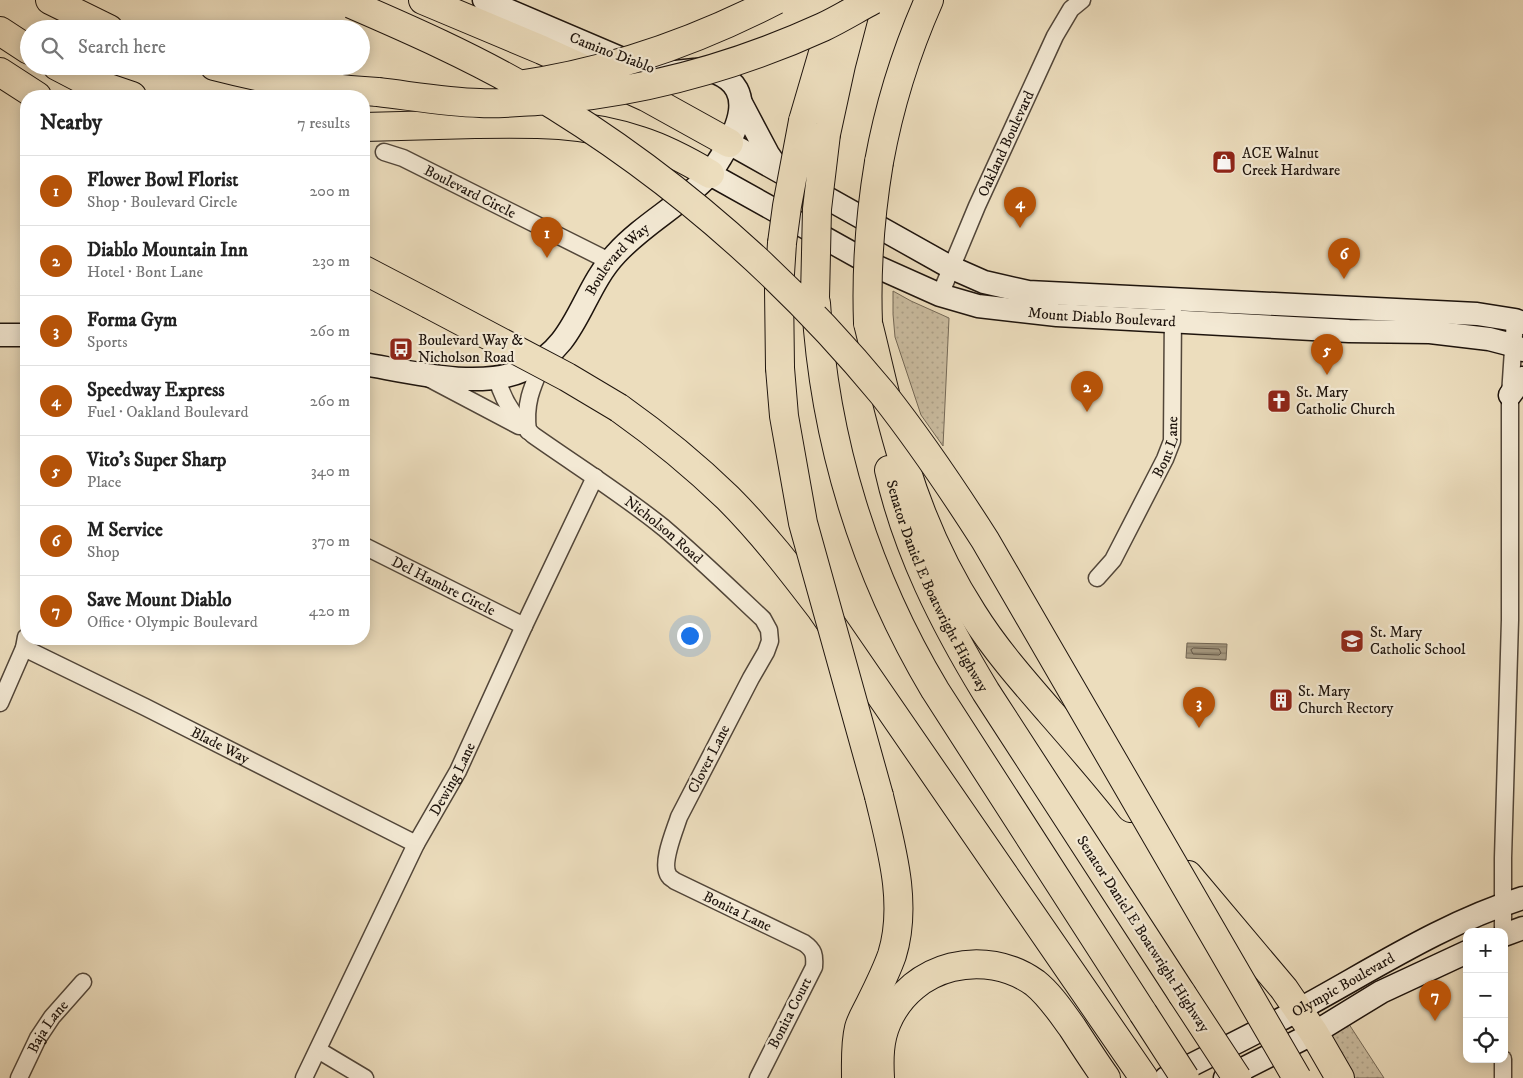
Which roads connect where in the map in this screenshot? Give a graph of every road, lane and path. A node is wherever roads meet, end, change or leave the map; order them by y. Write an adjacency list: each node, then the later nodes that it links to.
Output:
1 (50, 0): 10 (highway)
2 (423, 0): 23 (highway)
3 (484, 0): 21 (main road, Camino Diablo)
4 (776, 0): 20 (highway, bridge)
5 (858, 0): 69 (highway, bridge); 74 (highway, bridge)
6 (873, 0): 20 (highway, bridge)
7 (929, 0): 34 (highway, Senator Daniel E Boatwright Highway, bridge)
8 (1082, 0): 28 (street, Oakland Boulevard)
9 (347, 2): 77 (highway, bridge)
10 (91, 20)
11 (0, 31): 12 (highway)
12 (20, 44)
13 (0, 72): 16 (highway)
14 (74, 75): 17 (highway)
15 (252, 75): 18 (highway)
16 (28, 90)
17 (114, 90)
18 (350, 90)
19 (370, 91): 20 (highway)
20 (378, 92)
21 (741, 103): 23 (main road); 25 (main road, Camino Diablo)
22 (370, 127): 26 (highway)
23 (729, 143): 25 (main road, Mount Diablo Boulevard); 26 (main road)
24 (384, 152): 27 (street, Boulevard Circle)
25 (780, 171): 28 (main road, Mount Diablo Boulevard)
26 (710, 174): 27 (main road, Boulevard Way); 30 (main road, Mount Diablo Boulevard)
27 (609, 262): 38 (main road, Boulevard Way)
28 (950, 267): 30 (street, Oakland Boulevard); 31 (main road, Mount Diablo Boulevard)
29 (370, 273): 72 (highway, bridge)
30 (940, 295): 32 (main road, Mount Diablo Boulevard)
31 (1174, 298): 32 (street, Bont Lane); 33 (main road, Mount Diablo Boulevard)
32 (1173, 322): 37 (main road, Mount Diablo Boulevard); 46 (street, Bont Lane)
33 (1519, 322): 37 (street)
34 (868, 323): 61 (highway); 76 (highway, Senator Daniel E Boatwright Highway, bridge)
35 (0, 334): 36 (main road)
36 (20, 335)
37 (1518, 347): 42 (street)
38 (544, 360): 41 (main road, Boulevard Way); 43 (street, Boulevard Way)
39 (370, 365): 40 (main road, Boulevard Way)
40 (416, 373): 41 (main road, Boulevard Way); 43 (street, Nicholson Road)
41 (497, 378): 43 (street, Nicholson Road)
42 (1516, 387): 54 (street)
43 (528, 430): 44 (street, Nicholson Road)
44 (595, 477): 47 (street, Dewing Lane); 50 (street, Nicholson Road)
45 (370, 549): 47 (street, Del Hambre Circle)
46 (1097, 578)
47 (524, 626): 52 (street, Dewing Lane)
48 (24, 645): 51 (street)
49 (29, 645): 52 (street, Blade Way)
50 (766, 652): 53 (street, Clover Lane)
51 (0, 703)
52 (416, 844): 63 (street, Dewing Lane)
53 (666, 870): 58 (street, Bonita Lane)
54 (1514, 901): 55 (street); 61 (main road, Olympic Boulevard)
55 (1506, 928)
56 (1523, 928): 57 (main road)
57 (1508, 933)
58 (811, 948): 68 (street, Bonita Court)
59 (1463, 954): 62 (main road, Olympic Boulevard)
60 (83, 982): 65 (street, Baja Lane)
61 (1299, 1010): 62 (highway); 73 (main road, Olympic Boulevard)
62 (1314, 1033): 75 (main road, Olympic Boulevard); 78 (highway)
63 (318, 1050): 66 (street, Dewing Lane); 67 (street)
64 (1503, 1063): 79 (street)
65 (19, 1078)
66 (304, 1078)
67 (365, 1078)
68 (758, 1078)
69 (856, 1078)
70 (880, 1078): 71 (highway)
71 (1106, 1078)
72 (1144, 1078)
73 (1166, 1078)
74 (1185, 1078)
75 (1226, 1078)
76 (1237, 1078)
77 (1298, 1078)
78 (1340, 1078)
79 (1502, 1078)

